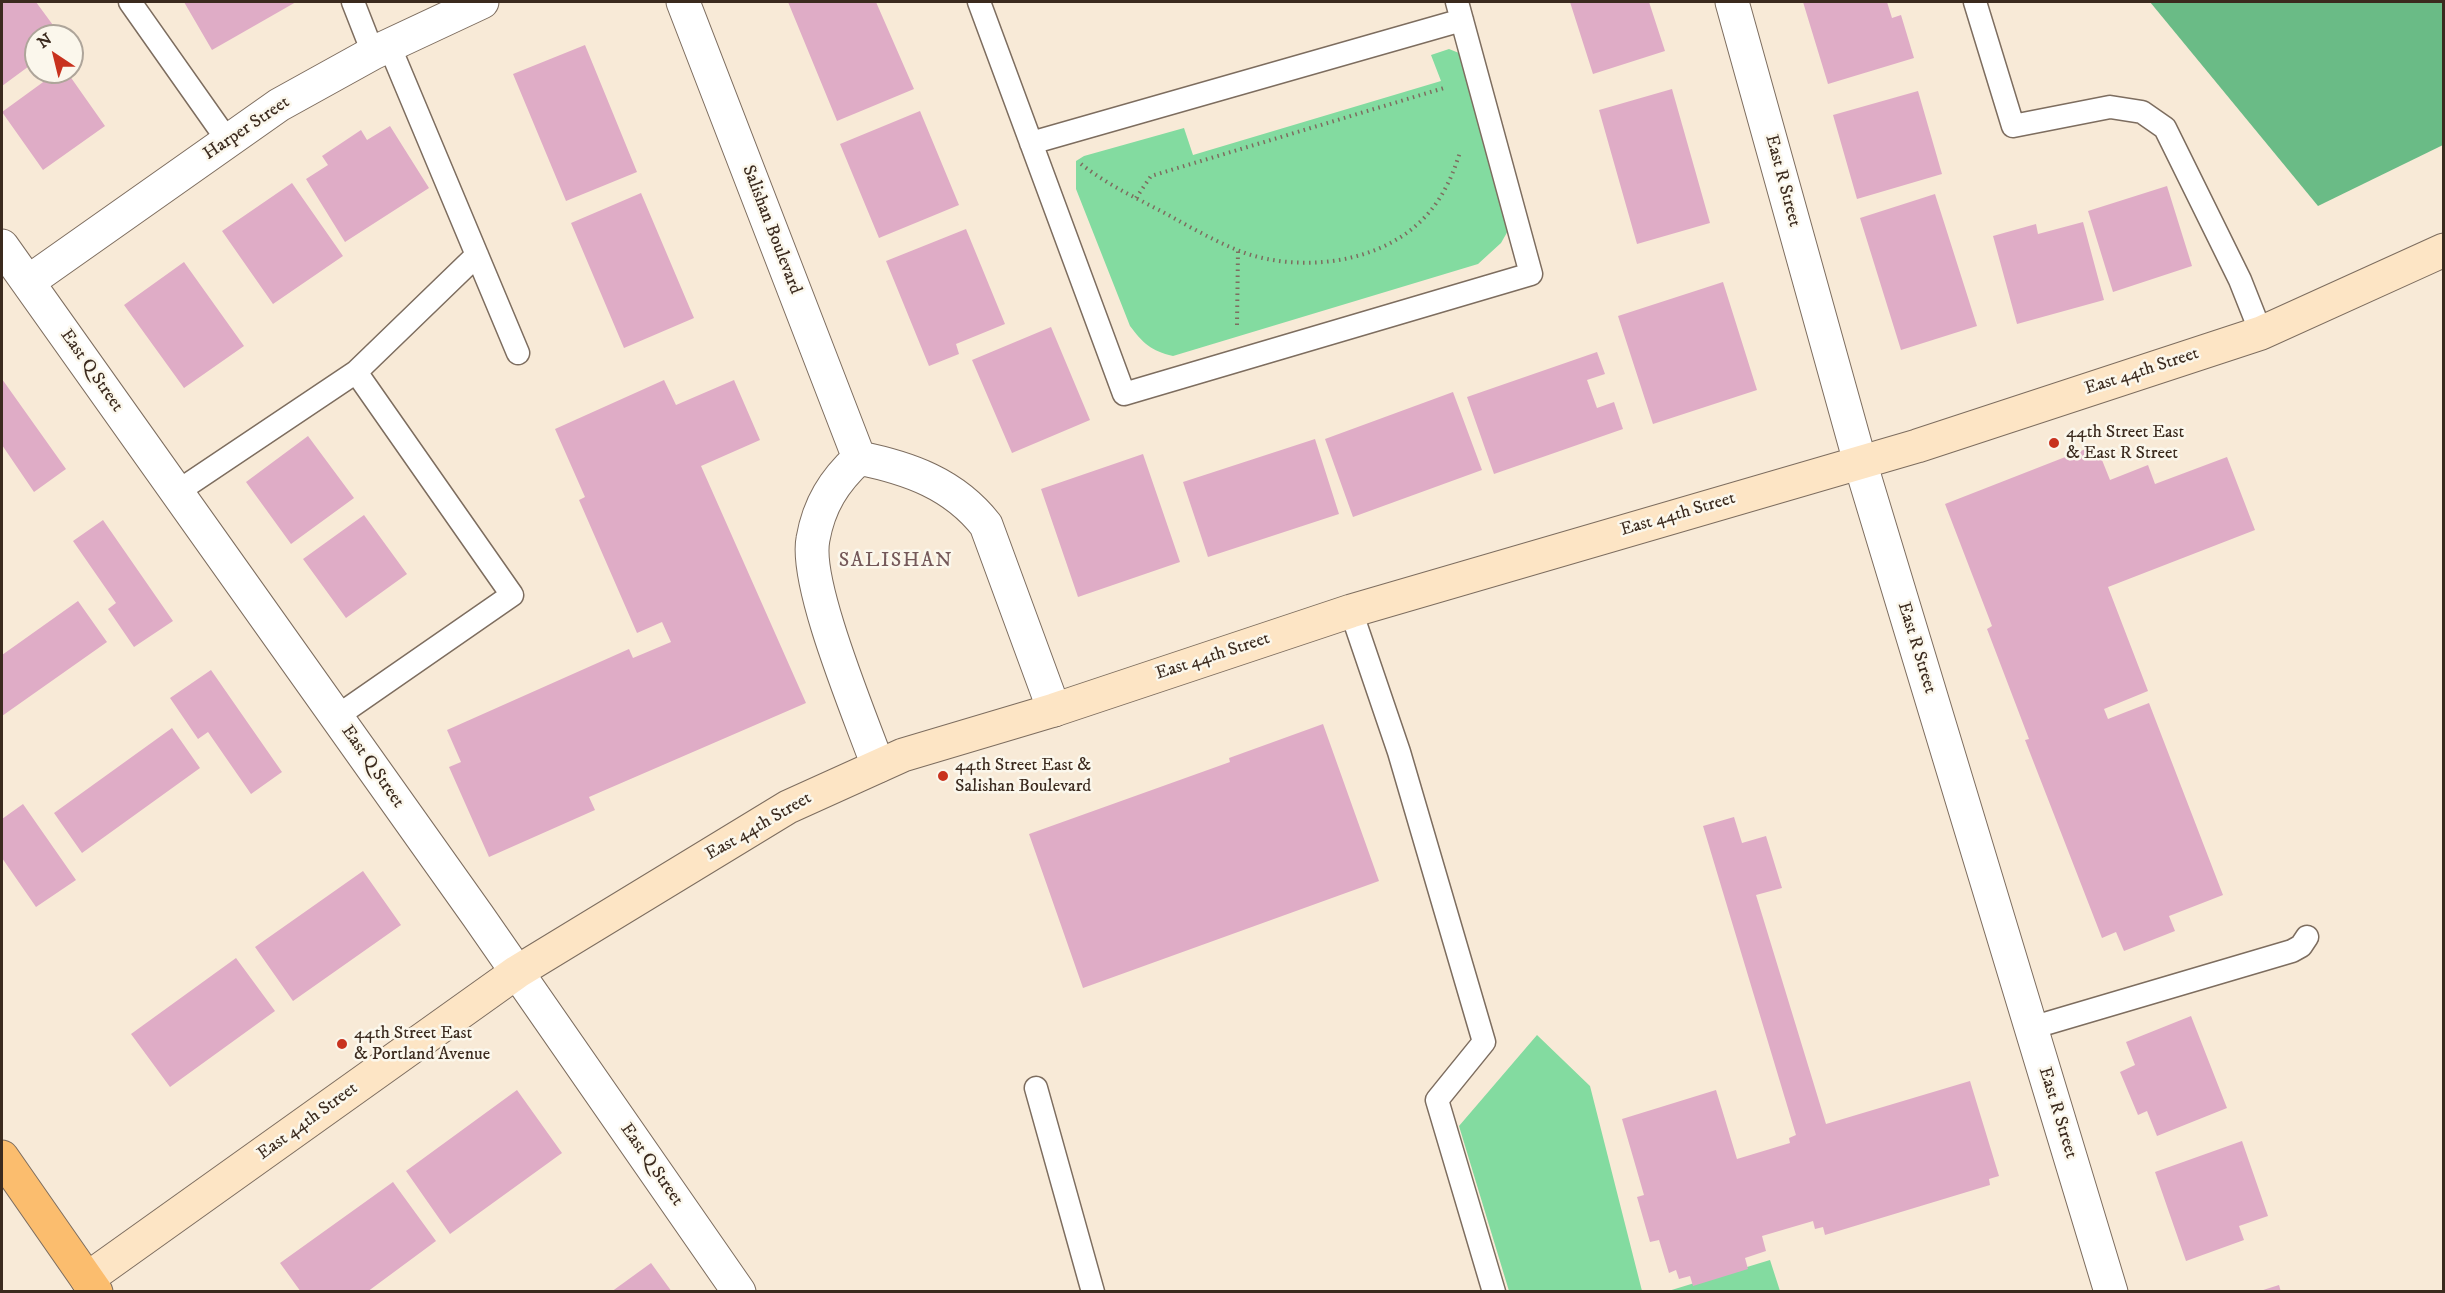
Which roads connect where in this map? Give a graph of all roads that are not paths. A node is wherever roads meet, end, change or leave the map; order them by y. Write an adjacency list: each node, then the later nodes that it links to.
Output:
1 (130, 2): 10 (lane)
2 (353, 2): 9 (lane)
3 (483, 2): 9 (street, Harper Street)
4 (683, 2): 19 (street, Salishan Boulevard)
5 (979, 2): 11 (lane)
6 (1732, 2): 20 (street, East R Street)
7 (1975, 2): 16 (lane)
8 (1460, 11): 11 (lane); 11 (lane)
9 (381, 49): 10 (street, Harper Street); 14 (lane)
10 (228, 141): 15 (street, Harper Street)
11 (1031, 143)
12 (2, 246): 15 (street, East Q Street)
13 (2444, 250): 16 (street, East 44th Street)
14 (477, 255): 17 (lane); 18 (lane)
15 (28, 282): 21 (street, East Q Street)
16 (2261, 333): 20 (street, East 44th Street)
17 (518, 353)
18 (356, 372): 21 (lane); 24 (lane)
19 (859, 458): 23 (street); 25 (street)
20 (1860, 462): 22 (street, East 44th Street); 28 (street, East R Street)
21 (177, 492): 24 (street, East Q Street)
22 (1351, 611): 23 (street, East 44th Street); 34 (lane)
23 (1054, 710): 25 (street, East 44th Street)
24 (336, 717): 27 (street, East Q Street)
25 (878, 766): 27 (street, East 44th Street)
26 (2307, 937): 28 (lane)
27 (517, 972): 31 (street, East 44th Street); 32 (street, East Q Street)
28 (2031, 1028): 35 (street, East R Street)
29 (1036, 1088): 33 (lane)
30 (2, 1157): 31 (main road)
31 (84, 1287)
32 (739, 1292)
33 (1093, 1292)
34 (1494, 1292)
35 (2110, 1292)

